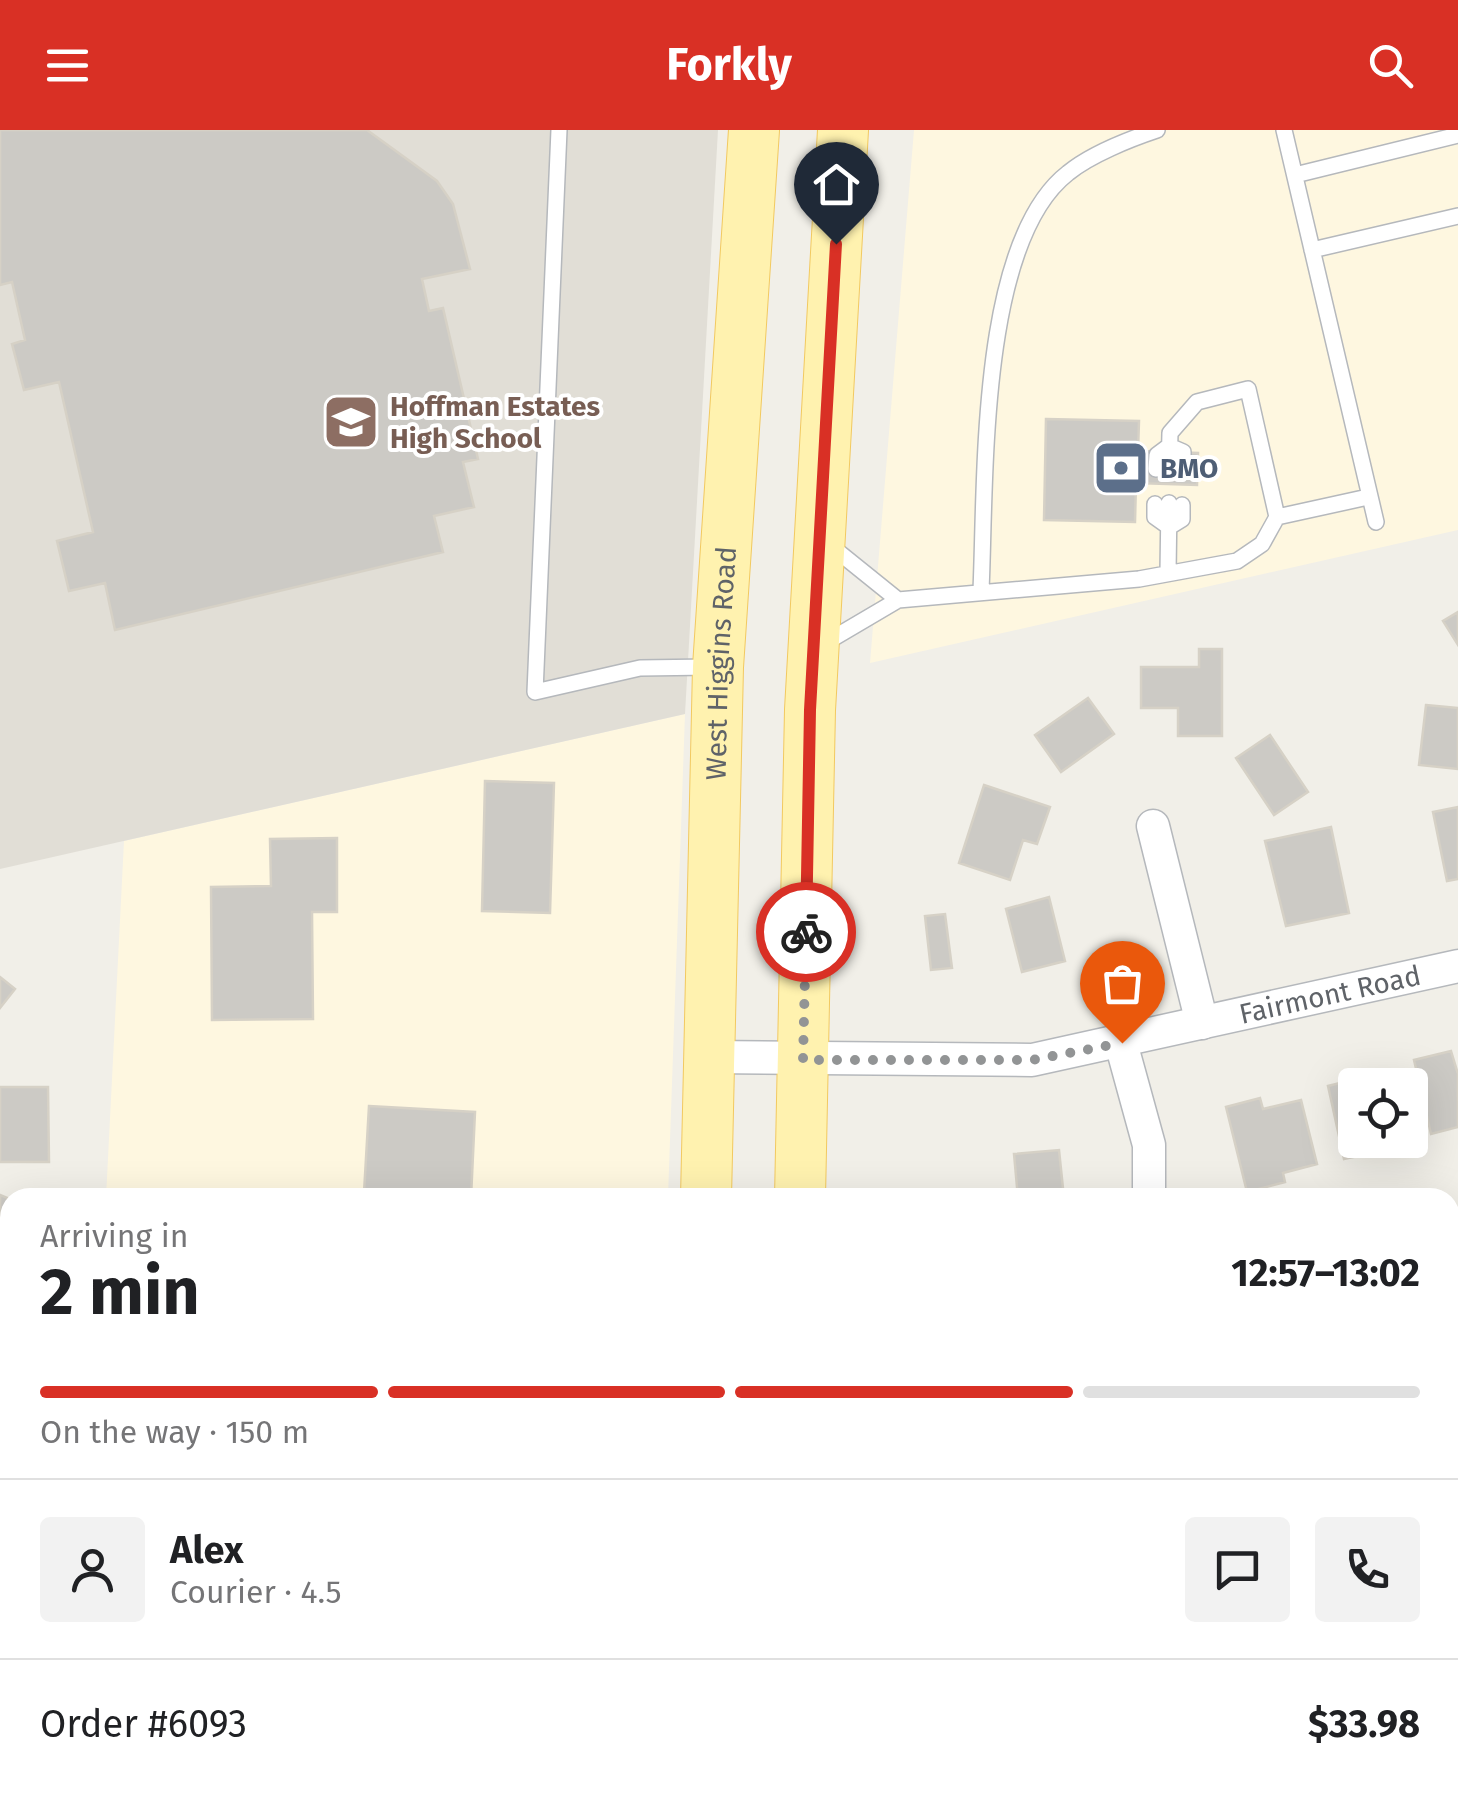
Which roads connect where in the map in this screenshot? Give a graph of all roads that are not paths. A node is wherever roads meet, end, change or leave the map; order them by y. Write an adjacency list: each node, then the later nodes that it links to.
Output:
1 (559, 130): 20 (lane)
2 (754, 130): 20 (main road, West Higgins Road)
3 (843, 130): 15 (main road)
4 (1157, 130): 17 (lane)
5 (1284, 130): 7 (lane)
6 (1458, 135): 7 (lane)
7 (1295, 175): 9 (lane)
8 (1458, 216): 9 (lane)
9 (1312, 250): 11 (lane)
10 (1169, 470): 13 (lane)
11 (1368, 497): 13 (lane); 14 (lane)
12 (1169, 504): 16 (lane)
13 (1277, 518): 16 (lane)
14 (1376, 522)
15 (819, 536): 18 (lane); 19 (main road)
16 (1168, 574): 17 (lane)
17 (981, 590): 18 (lane)
18 (898, 600): 19 (lane)
19 (814, 650): 26 (main road)
20 (718, 667): 25 (main road, West Higgins Road)
21 (1153, 826): 23 (street, Fairmont Road)
22 (1458, 966): 23 (street, Fairmont Road)
23 (1202, 1022): 24 (street, Fairmont Road)
24 (1122, 1043): 26 (street, Fairmont Road); 29 (street)
25 (709, 1057): 26 (street, Fairmont Road); 27 (main road, West Higgins Road)
26 (803, 1060): 28 (main road)
27 (706, 1188)
28 (800, 1188)
29 (1150, 1188)

